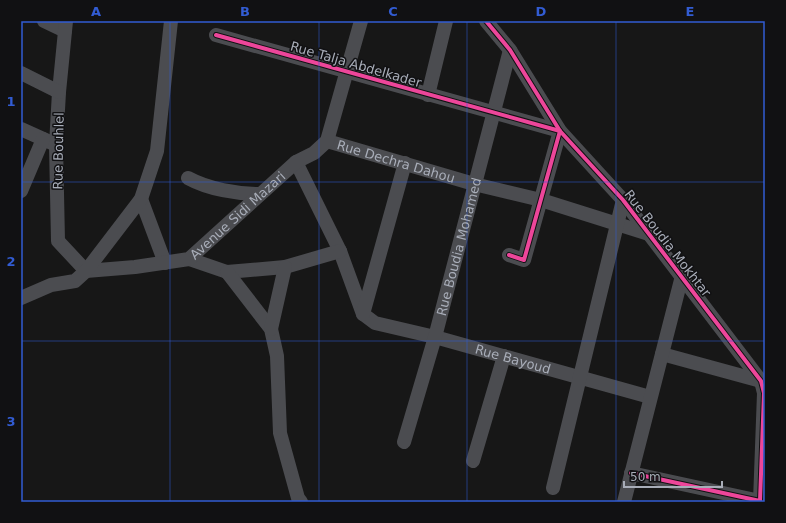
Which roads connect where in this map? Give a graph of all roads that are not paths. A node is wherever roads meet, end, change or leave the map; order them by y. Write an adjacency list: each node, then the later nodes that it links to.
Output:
1 (44, 21): 6 (street)
2 (171, 21): 25 (street)
3 (361, 21): 9 (street, Avenue Sidi Mazari)
4 (446, 21): 12 (street)
5 (486, 21): 8 (street, Rue Boudia Mokhtar)
6 (66, 26): 11 (street, Rue Bouhlel)
7 (216, 35): 9 (street, Rue Talja Abdelkader)
8 (510, 50): 13 (street, Rue Boudia Mohamed); 15 (street, Rue Boudia Mokhtar)
9 (348, 72): 12 (street, Rue Talja Abdelkader); 17 (street, Avenue Sidi Mazari)
10 (21, 73): 11 (street)
11 (59, 92): 18 (street, Rue Bouhlel)
12 (428, 95): 13 (street, Rue Talja Abdelkader)
13 (493, 114): 15 (street, Rue Talja Abdelkader); 22 (street, Rue Boudia Mohamed)
14 (21, 129): 16 (street)
15 (560, 131): 26 (street); 27 (street, Rue Boudia Mokhtar)
16 (43, 140): 18 (street); 23 (street)
17 (327, 141): 19 (street, Avenue Sidi Mazari); 20 (street, Rue Dechra Dahou)
18 (56, 145): 35 (street, Rue Bouhlel)
19 (296, 162): 24 (street, Avenue Sidi Mazari); 30 (street)
20 (405, 163): 22 (street, Rue Dechra Dahou); 39 (street)
21 (188, 178): 24 (street)
22 (474, 184): 26 (street, Rue Dechra Dahou); 41 (street, Rue Boudia Mohamed)
23 (21, 191)
24 (260, 194): 32 (street, Avenue Sidi Mazari)
25 (141, 199): 33 (street); 35 (street)
26 (542, 200): 28 (street, Rue Dechra Dahou); 31 (street)
27 (623, 200): 28 (street); 29 (street, Rue Boudia Mokhtar)
28 (616, 224): 29 (street, Rue Dechra Dahou); 44 (street)
29 (650, 234): 37 (street, Rue Boudia Mokhtar)
30 (340, 251): 34 (street); 39 (street)
31 (509, 255)
32 (189, 259): 33 (street, Avenue Sidi Mazari); 36 (street)
33 (165, 263): 35 (street, Avenue Sidi Mazari)
34 (284, 267): 36 (street); 40 (street)
35 (86, 271): 38 (street, Avenue Sidi Mazari)
36 (227, 272): 40 (street)
37 (682, 276): 42 (street); 45 (street, Rue Boudia Mokhtar)
38 (21, 298)
39 (363, 314): 41 (street, Rue Bayoud)
40 (271, 329): 52 (street)
41 (435, 337): 43 (street, Rue Bayoud); 47 (street, Rue Boudia Mohamed)
42 (662, 354): 45 (street); 46 (street)
43 (504, 356): 44 (street, Rue Bayoud); 48 (street)
44 (579, 377): 46 (street, Rue Bayoud); 50 (street)
45 (761, 381): 51 (street, Rue Boudia Mokhtar)
46 (650, 397): 49 (street)
47 (404, 442)
48 (473, 461)
49 (631, 473): 51 (street); 53 (street)
50 (553, 488)
51 (760, 501)
52 (301, 502)
53 (624, 502)

